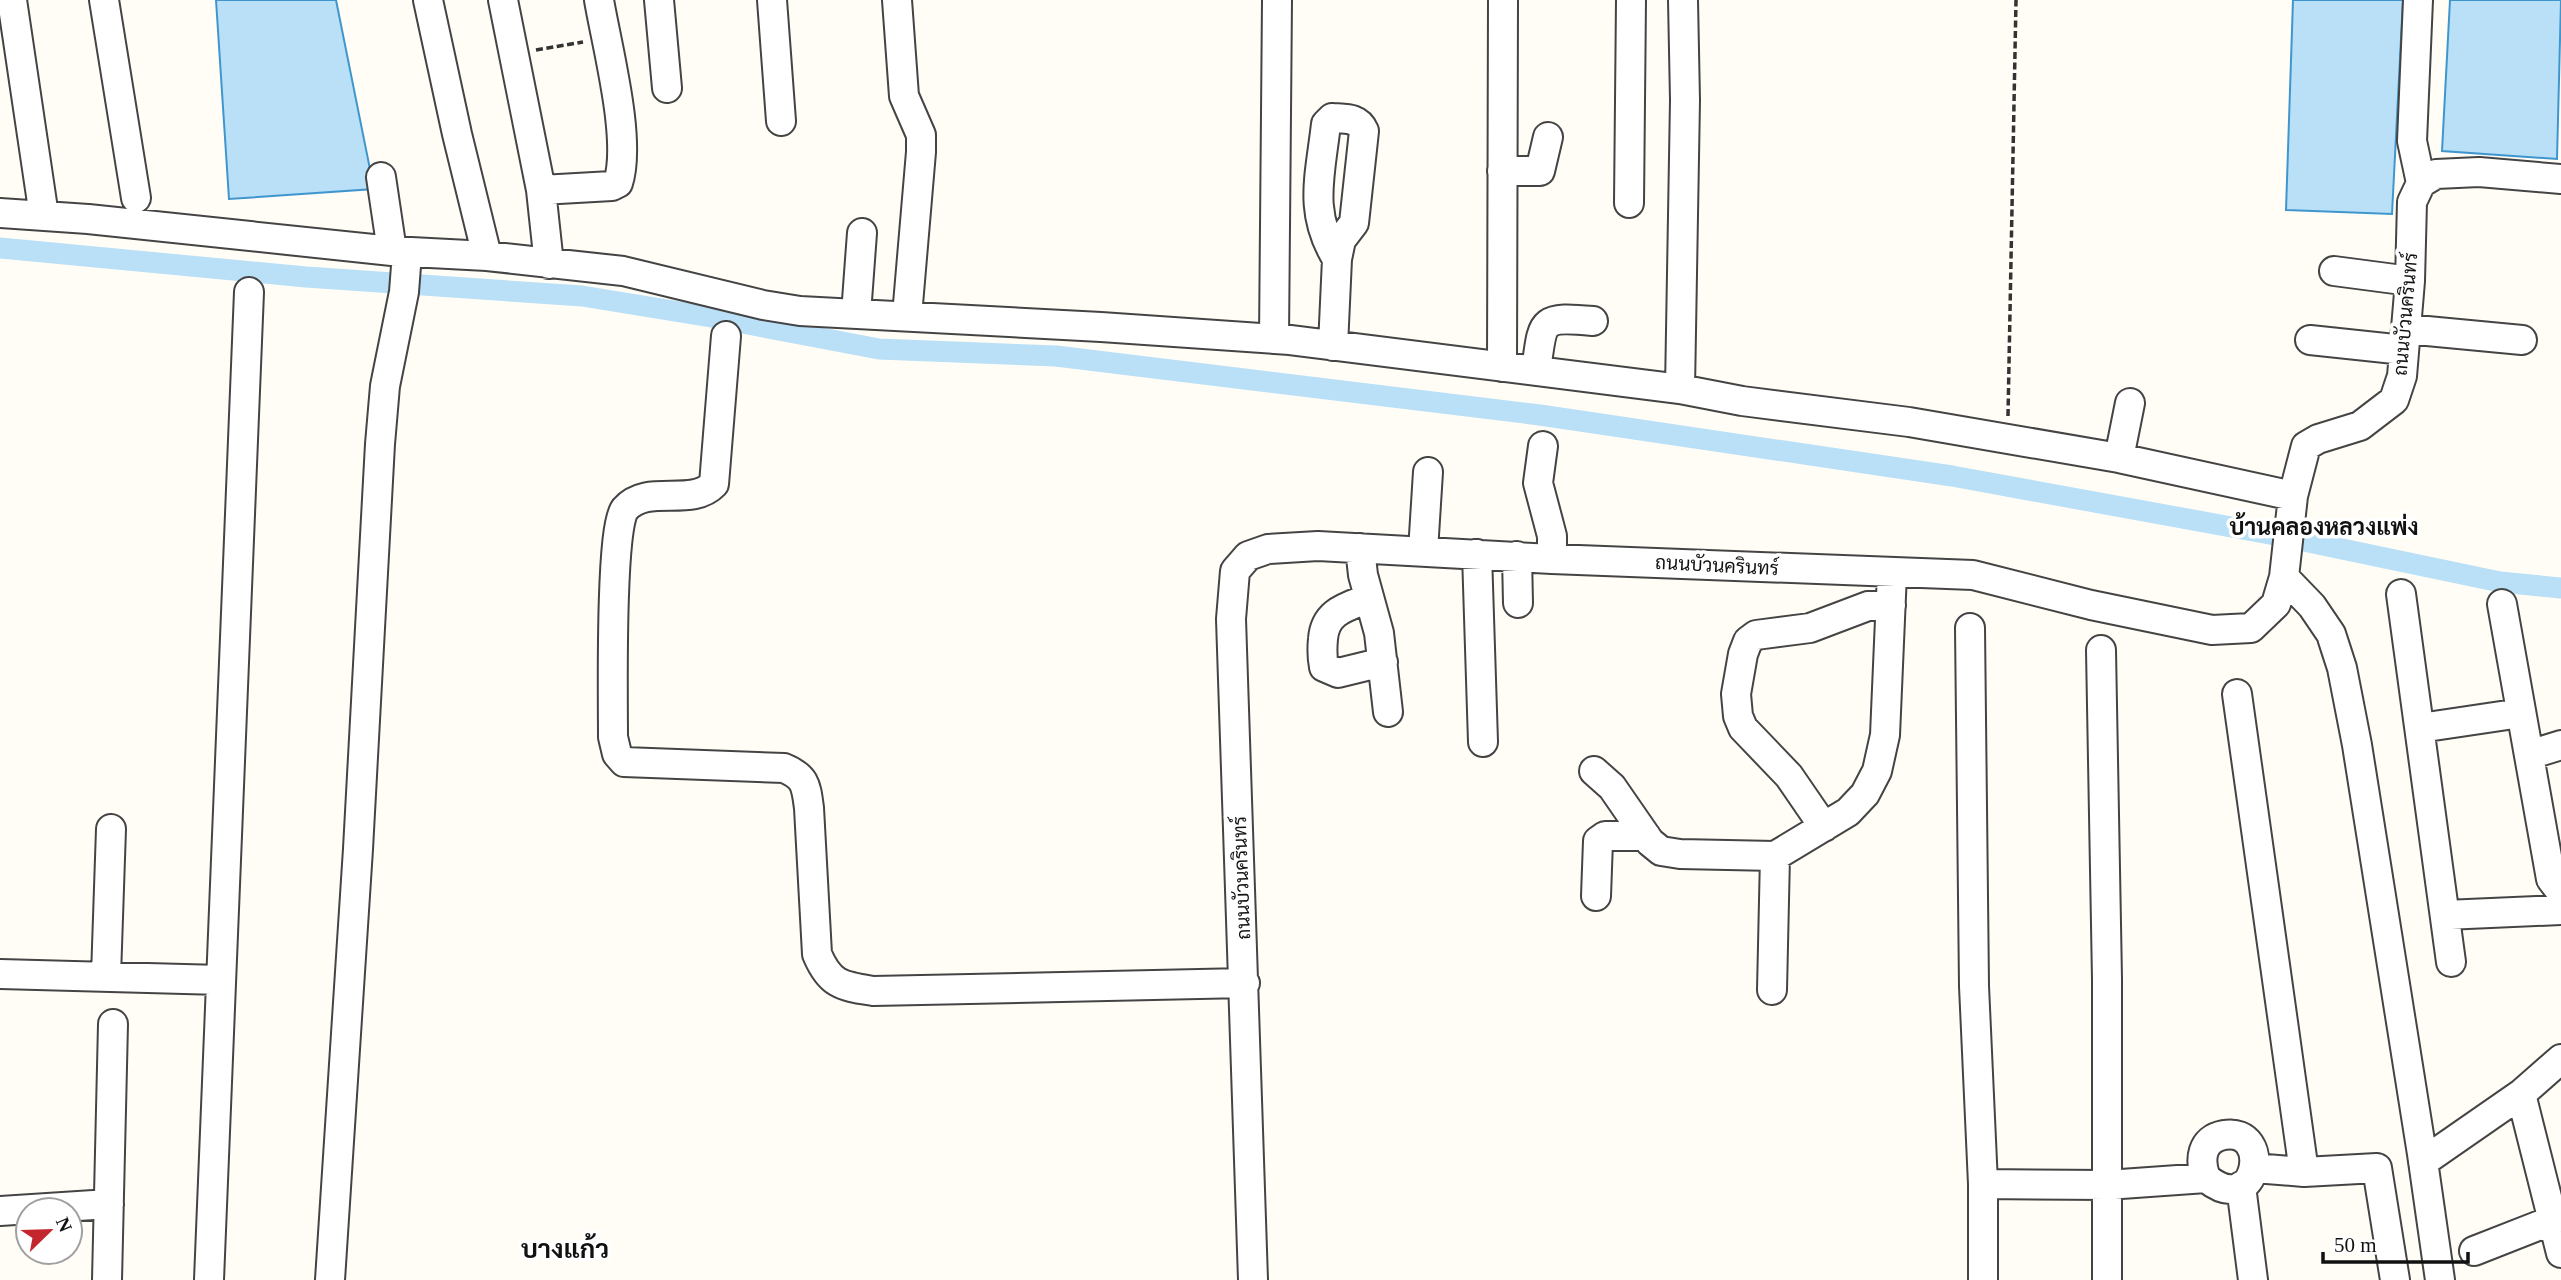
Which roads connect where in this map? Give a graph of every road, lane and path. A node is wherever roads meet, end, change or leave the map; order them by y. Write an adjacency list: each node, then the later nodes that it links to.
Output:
1 (12, 0): 28 (street)
2 (104, 0): 25 (street)
3 (428, 0): 31 (street)
4 (503, 0): 16 (street)
5 (599, 0): 15 (street)
6 (659, 0): 17 (street)
7 (772, 0): 18 (street)
8 (897, 0): 38 (street)
9 (1277, 0): 41 (street)
10 (1503, 0): 20 (street)
11 (1631, 0): 26 (street)
12 (1683, 0): 48 (street)
13 (2017, 0): 50 (path)
14 (2418, 0): 23 (street)
15 (606, 37): 16 (path); 24 (street)
16 (513, 54): 24 (street)
17 (667, 88)
18 (781, 121)
19 (1548, 137): 20 (street)
20 (1502, 171): 46 (street)
21 (382, 177): 30 (street)
22 (2561, 179): 23 (street)
23 (2421, 183): 35 (street, ถนนบัวนครินทร์)
24 (541, 190): 33 (street)
25 (136, 198)
26 (1629, 203)
27 (0, 213): 28 (street)
28 (44, 216): 30 (street)
29 (862, 233): 37 (street)
30 (402, 253): 31 (street); 108 (street)
31 (487, 256): 33 (street)
32 (1337, 260): 45 (street)
33 (548, 264): 37 (street)
34 (2334, 271): 35 (street)
35 (2410, 281): 43 (street, ถนนบัวนครินทร์)
36 (249, 292): 89 (street)
37 (856, 314): 38 (street)
38 (907, 316): 41 (street)
39 (1593, 321): 47 (street)
40 (726, 336): 90 (street)
41 (1274, 339): 45 (street)
42 (2310, 340): 43 (street)
43 (2405, 340): 44 (street); 54 (street, ถนนบัวนครินทร์)
44 (2522, 340)
45 (1333, 346): 46 (street)
46 (1502, 366): 47 (street)
47 (1536, 371): 48 (street)
48 (1680, 389): 50 (street)
49 (2130, 403): 52 (street)
50 (2008, 439): 52 (street)
51 (1543, 446): 59 (street)
52 (2119, 458): 54 (street)
53 (1428, 472): 56 (street)
54 (2292, 503): 60 (street, ถนนบัวนครินทร์)
55 (1360, 548): 56 (street, ถนนบัวนครินทร์); 63 (street); 90 (street, ถนนบัวนครินทร์)
56 (1423, 551): 57 (street, ถนนบัวนครินทร์)
57 (1477, 554): 58 (street, ถนนบัวนครินทร์); 74 (street)
58 (1517, 556): 59 (street, ถนนบัวนครินทร์); 64 (street)
59 (1552, 559): 61 (street, ถนนบัวนครินทร์)
60 (2285, 566): 61 (street, ถนนบัวนครินทร์); 95 (street)
61 (1892, 573): 66 (street)
62 (2401, 594): 73 (street)
63 (1369, 598): 69 (street); 69 (street)
64 (1518, 603)
65 (2501, 604): 72 (street)
66 (1891, 605): 78 (street); 78 (street)
67 (1970, 628): 99 (street)
68 (2101, 650): 100 (street)
69 (1383, 662): 71 (street)
70 (2237, 694): 96 (street)
71 (1388, 712)
72 (2521, 713): 73 (street); 76 (street)
73 (2420, 728): 85 (street)
74 (1483, 742)
75 (2561, 746): 76 (street)
76 (2529, 755): 82 (street)
77 (1594, 771): 80 (street)
78 (1824, 827): 81 (street)
79 (111, 829): 88 (street)
80 (1647, 836): 81 (street); 83 (street)
81 (1775, 856): 91 (street)
82 (2561, 892)
83 (1596, 896)
84 (2561, 910): 85 (street)
85 (2445, 915): 86 (street)
86 (2451, 961)
87 (0, 974): 88 (street)
88 (106, 976): 89 (street)
89 (221, 980): 107 (street)
90 (1245, 983): 109 (street, ถนนบัวนครินทร์)
91 (1772, 990)
92 (113, 1024): 101 (street)
93 (2561, 1059): 94 (street)
94 (2521, 1094): 95 (street); 103 (street)
95 (2423, 1162): 114 (street)
96 (2304, 1172): 97 (street); 113 (street)
97 (2248, 1177): 98 (street); 98 (street); 112 (street)
98 (2206, 1178): 100 (street)
99 (1983, 1184): 100 (street); 110 (street)
100 (2107, 1185): 111 (street)
101 (109, 1204): 102 (street); 106 (street)
102 (0, 1211)
103 (2553, 1220): 104 (street); 105 (street)
104 (2474, 1251)
105 (2561, 1252)
106 (107, 1280)
107 (209, 1280)
108 (330, 1280)
109 (1253, 1280)
110 (1983, 1280)
111 (2107, 1280)
112 (2253, 1280)
113 (2395, 1280)
114 (2440, 1280)

